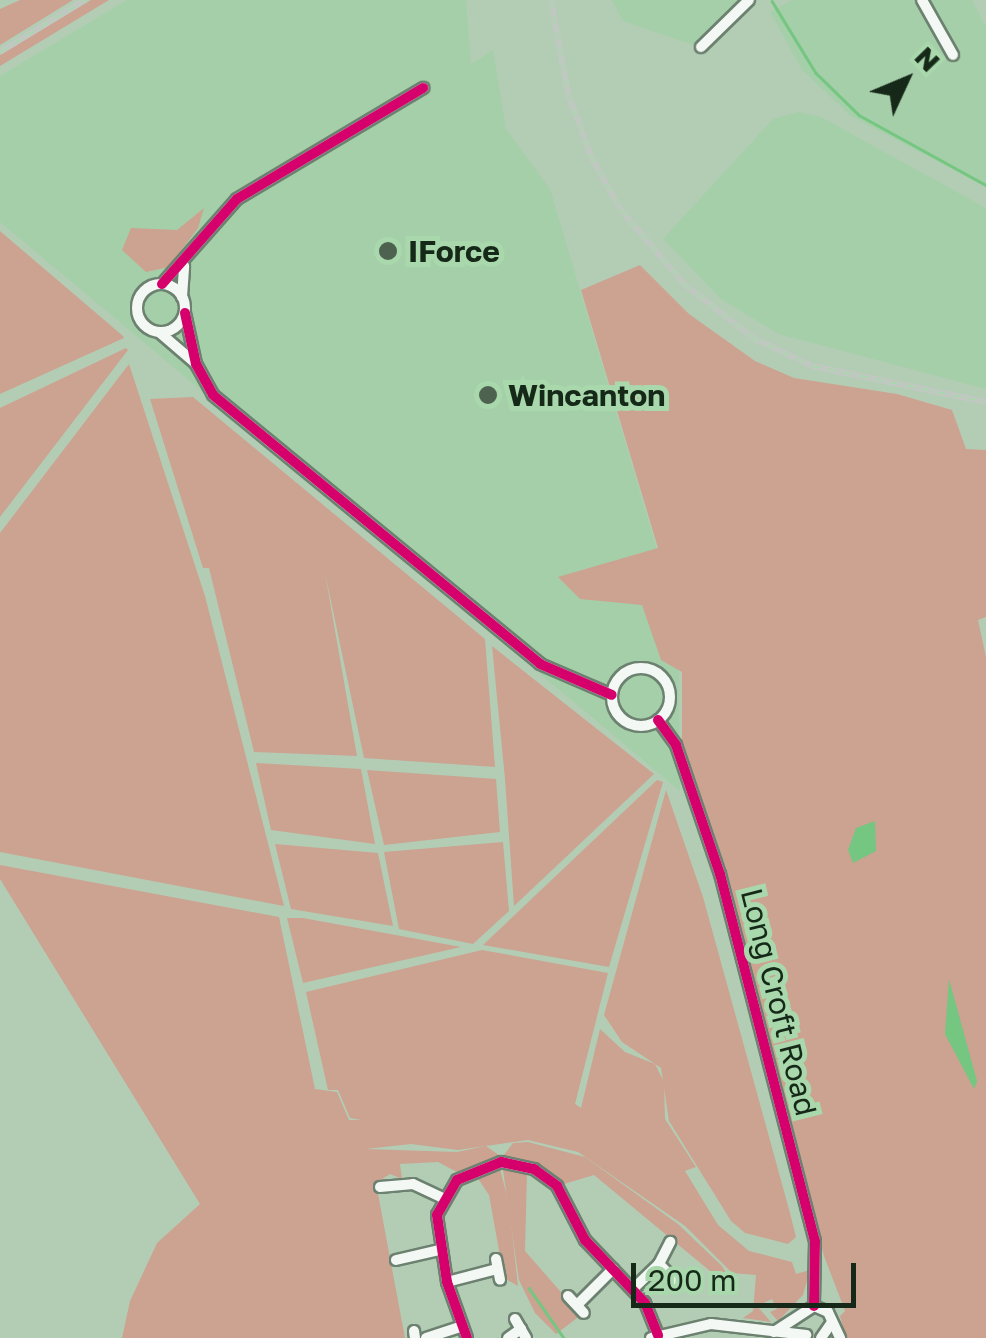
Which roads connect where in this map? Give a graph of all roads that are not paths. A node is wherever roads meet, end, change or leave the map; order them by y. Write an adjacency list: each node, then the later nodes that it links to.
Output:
1 (749, 0): 3 (street)
2 (922, 0): 4 (street)
3 (701, 47)
4 (953, 54)
5 (423, 88): 6 (street)
6 (184, 266): 7 (street); 8 (street)
7 (162, 284): 8 (street); 10 (street)
8 (182, 296): 9 (street)
9 (185, 312): 10 (street); 11 (street)
10 (159, 332): 11 (street)
11 (196, 364): 12 (street)
12 (612, 694): 13 (street); 13 (street)
13 (658, 720): 26 (street, Long Croft Road)
14 (385, 1183): 15 (street)
15 (443, 1198): 17 (street); 20 (street)
16 (670, 1242): 19 (street)
17 (439, 1250): 18 (street); 22 (street)
18 (396, 1260)
19 (659, 1264): 23 (street); 24 (street)
20 (613, 1269): 24 (street); 25 (street)
21 (498, 1270): 22 (street)
22 (446, 1282): 30 (street)
23 (677, 1282)
24 (633, 1289): 33 (street)
25 (576, 1305)
26 (814, 1306): 27 (street); 28 (street)
27 (801, 1316): 32 (street); 34 (street)
28 (832, 1321): 39 (street); 40 (street)
29 (703, 1325): 32 (street); 33 (street); 38 (street)
30 (460, 1327): 35 (street); 36 (street)
31 (521, 1329): 37 (street)
32 (774, 1332): 34 (street)
33 (654, 1336)
34 (809, 1337)
35 (426, 1338)
36 (466, 1338)
37 (508, 1338)
38 (704, 1338)
39 (821, 1338)
40 (840, 1338)

